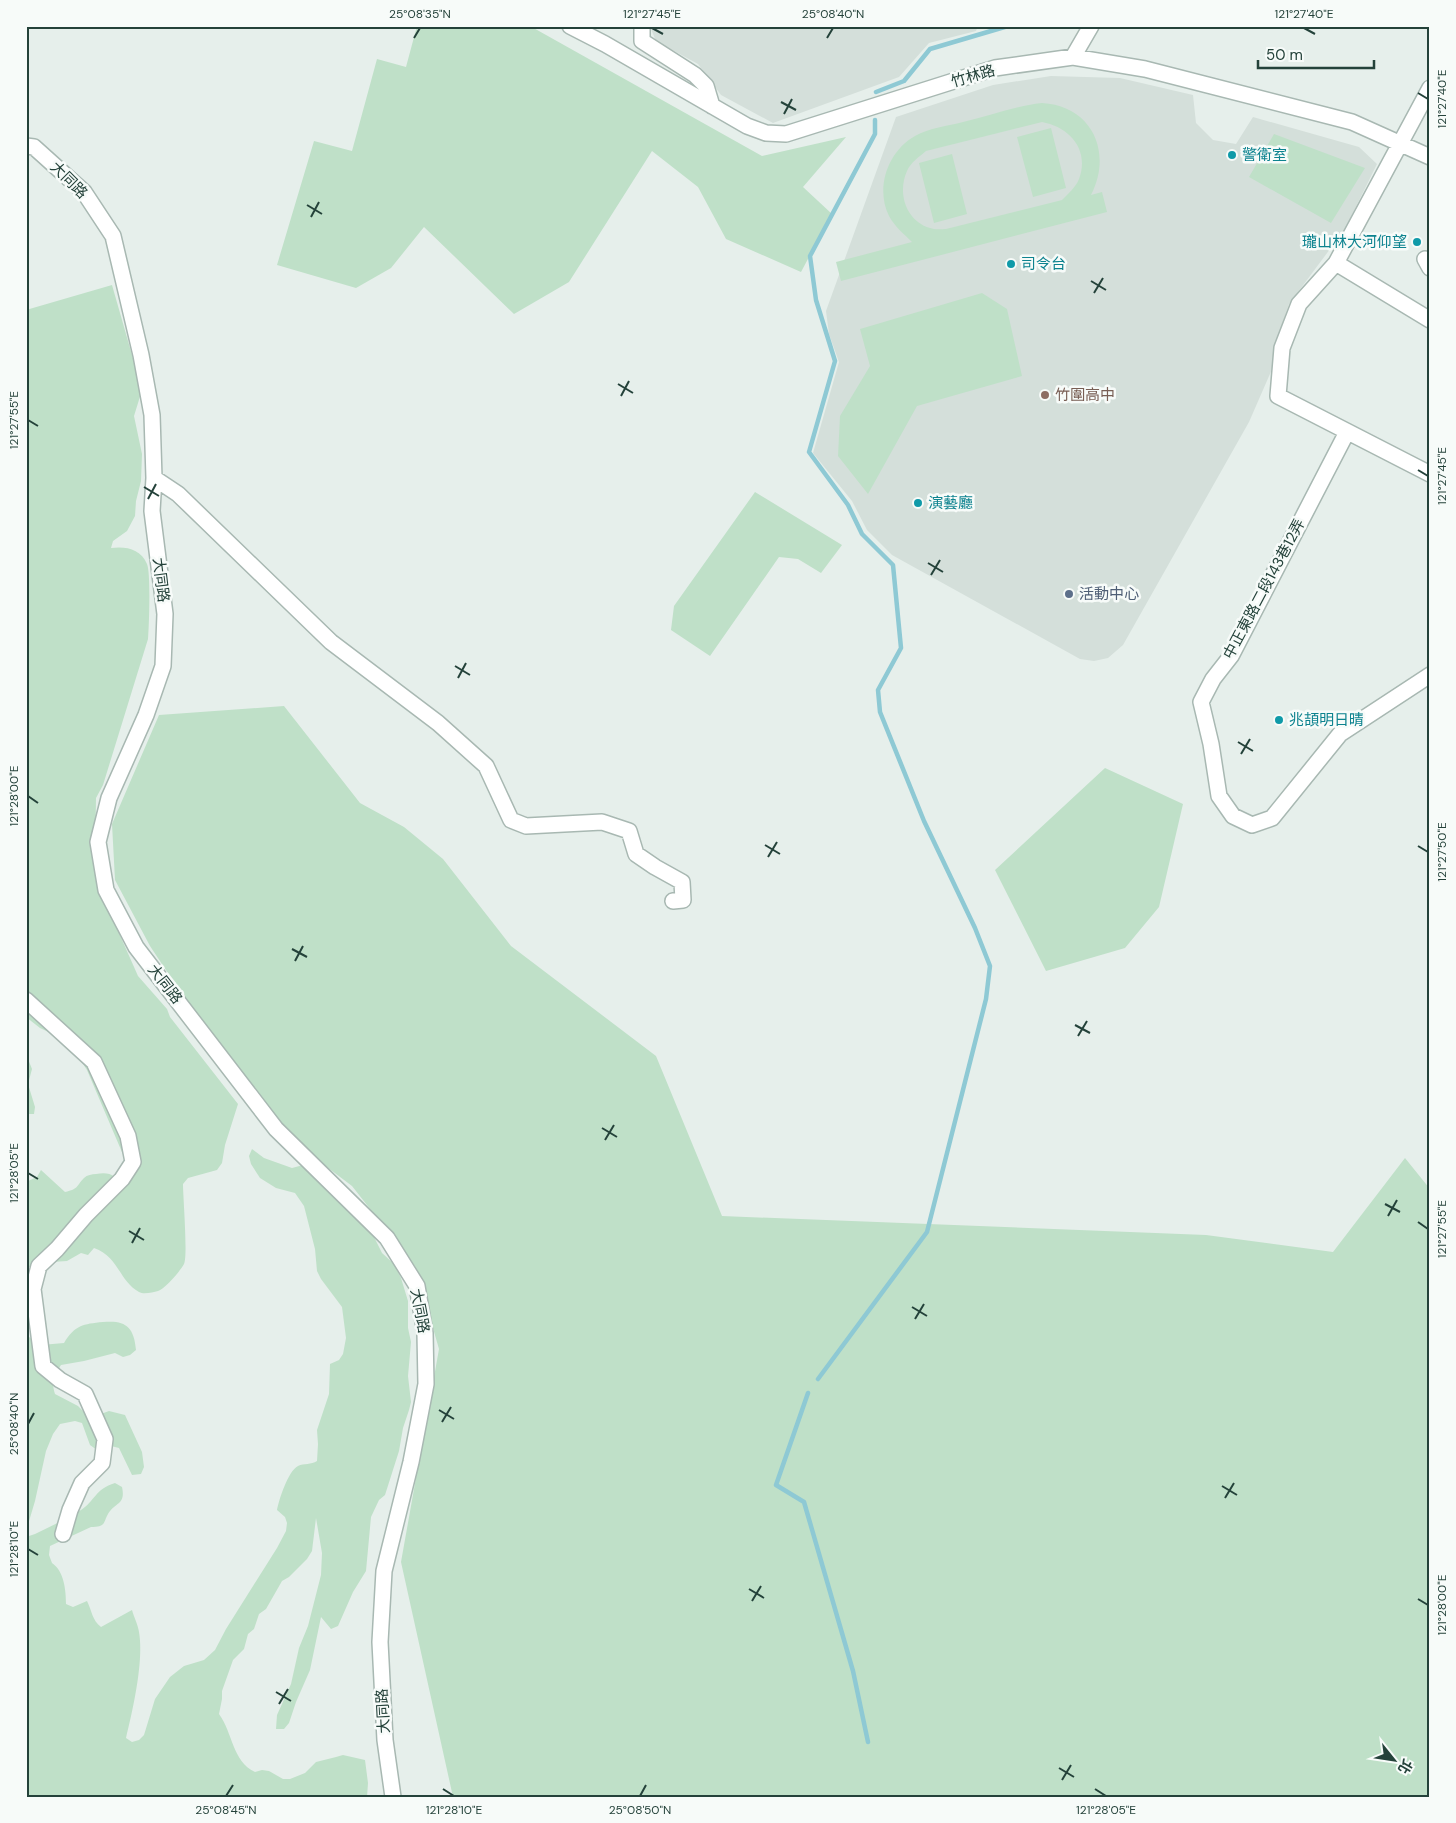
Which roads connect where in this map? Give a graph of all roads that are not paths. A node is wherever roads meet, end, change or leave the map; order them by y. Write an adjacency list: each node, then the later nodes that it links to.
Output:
1 (570, 26): 6 (street, 竹林路)
2 (642, 26): 6 (street)
3 (1091, 26): 4 (street)
4 (1073, 58): 6 (street, 竹林路); 7 (street, 竹林路)
5 (1430, 88): 7 (street)
6 (712, 106)
7 (1399, 144): 9 (street, 竹林路); 10 (street)
8 (26, 146): 14 (street, 大同路)
9 (1430, 157)
10 (1336, 263): 11 (street); 12 (street)
11 (1430, 320)
12 (1347, 432): 13 (street); 15 (street, 中正東路二段143巷12弄)
13 (1430, 474)
14 (154, 478): 16 (street); 19 (street, 大同路)
15 (1430, 675)
16 (673, 901)
17 (26, 1000): 18 (street)
18 (63, 1534)
19 (393, 1797)

